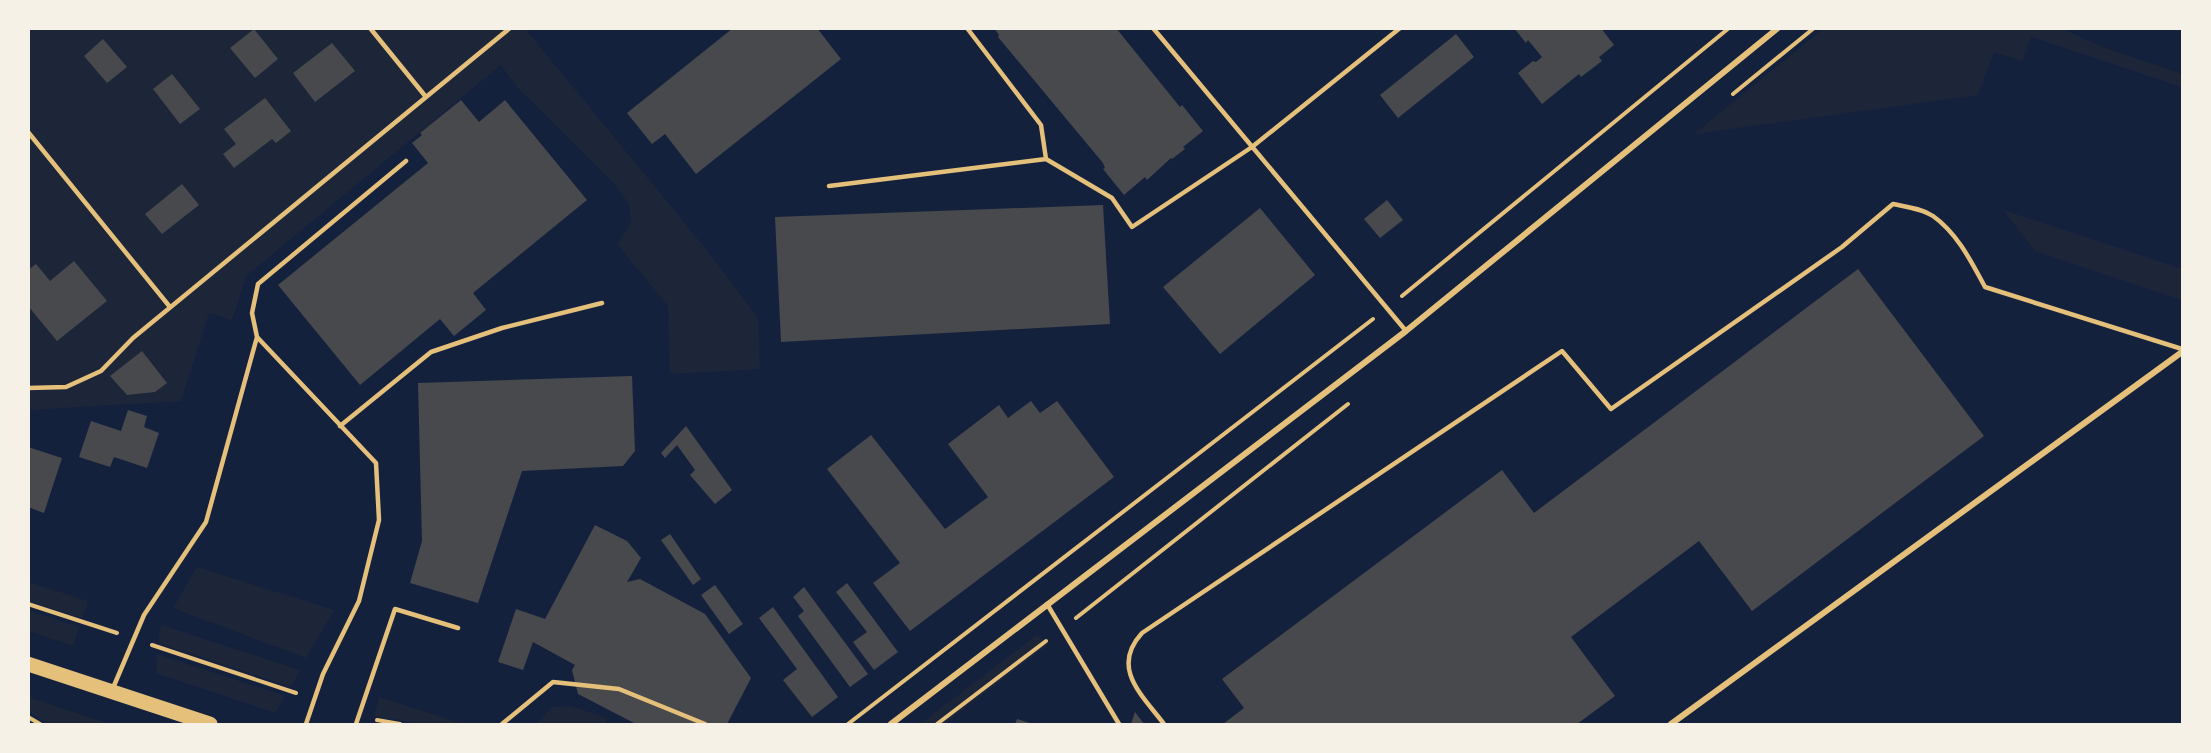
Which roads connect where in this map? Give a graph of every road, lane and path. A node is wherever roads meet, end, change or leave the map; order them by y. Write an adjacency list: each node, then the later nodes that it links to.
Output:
1 (370, 28): 8 (lane)
2 (510, 28): 8 (lane)
3 (967, 28): 11 (lane)
4 (1153, 28): 10 (lane)
5 (1400, 28): 10 (lane)
6 (1729, 28): 16 (path)
7 (1778, 28): 17 (street)
8 (426, 97): 15 (lane)
9 (28, 132): 15 (lane)
10 (1252, 147): 11 (lane); 16 (lane)
11 (1046, 159): 13 (lane)
12 (406, 161): 18 (lane)
13 (829, 186)
14 (602, 303): 21 (lane)
15 (170, 307): 20 (lane)
16 (1388, 307): 17 (lane); 38 (path)
17 (1406, 331): 23 (street)
18 (257, 337): 21 (lane); 25 (lane)
19 (2182, 350): 41 (lane); 42 (street)
20 (28, 388)
21 (340, 426): 28 (lane)
22 (28, 604): 25 (path)
23 (1047, 604): 39 (street); 40 (lane)
24 (458, 628): 29 (lane)
25 (134, 639): 27 (lane); 28 (path)
26 (28, 664): 27 (main road)
27 (111, 691): 32 (main road)
28 (314, 700): 33 (lane)
29 (359, 715): 34 (lane); 35 (path)
30 (28, 717): 31 (path)
31 (39, 724)
32 (209, 724)
33 (306, 724)
34 (356, 724)
35 (400, 724)
36 (502, 724): 37 (lane)
37 (705, 724)
38 (848, 724)
39 (891, 724)
40 (1119, 724)
41 (1164, 724)
42 (1671, 724)

